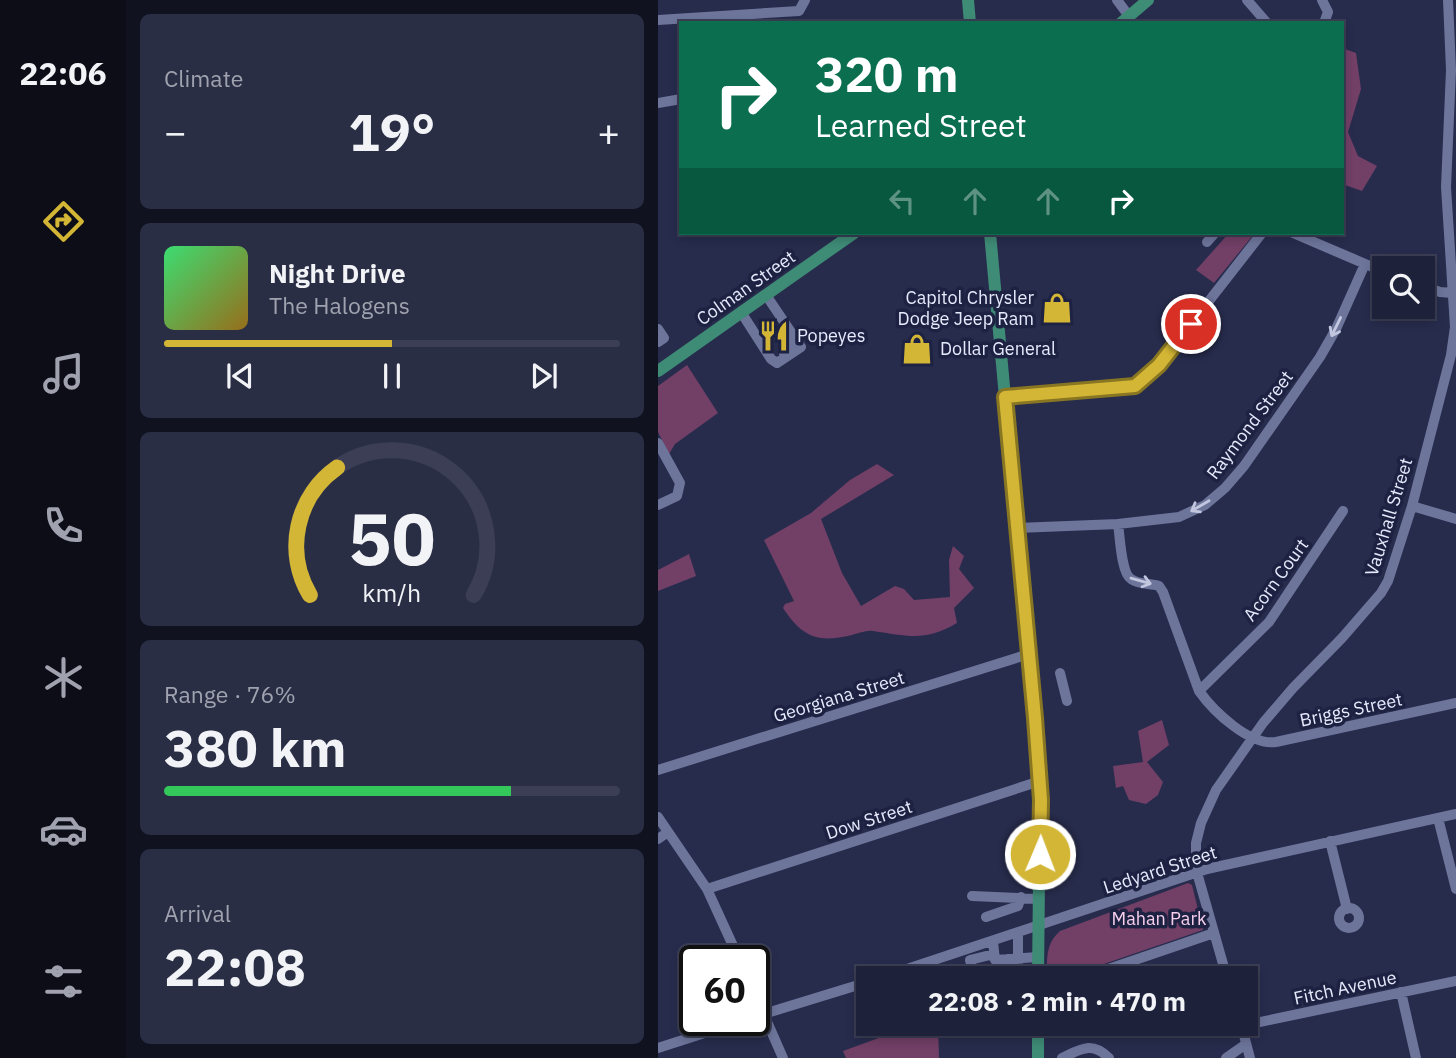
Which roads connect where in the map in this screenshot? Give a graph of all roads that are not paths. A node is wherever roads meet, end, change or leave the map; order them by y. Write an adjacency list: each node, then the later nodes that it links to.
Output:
1 (805, 0): 8 (street)
2 (968, 0): 10 (main road)
3 (1117, 0): 9 (street)
4 (1148, 0): 9 (main road)
5 (1247, 0): 11 (street)
6 (1322, 0): 12 (street)
7 (1448, 0): 15 (street, Vauxhall Street)
8 (658, 20)
9 (1125, 20)
10 (970, 21)
11 (1265, 21)
12 (1325, 21)
13 (679, 99): 14 (street)
14 (658, 103)
15 (1451, 187): 25 (street, Vauxhall Street)
16 (851, 235): 26 (main road, Colman Street)
17 (990, 235): 31 (main road)
18 (1213, 235): 21 (street)
19 (1260, 235): 31 (street)
20 (1298, 235): 22 (street)
21 (1207, 242)
22 (1364, 264): 23 (street); 37 (street, Raymond Street, one-way to 37)
23 (1372, 267)
24 (1435, 290): 25 (street)
25 (1452, 293): 34 (street, Vauxhall Street)
26 (766, 295): 27 (street); 28 (main road, Colman Street)
27 (777, 310): 29 (street); 29 (street)
28 (741, 312): 29 (street); 30 (main road, Colman Street)
29 (763, 346)
30 (658, 372)
31 (1005, 397): 38 (main road)
32 (658, 443): 33 (street)
33 (658, 505)
34 (1412, 506): 36 (street); 44 (street, Vauxhall Street)
35 (1343, 511): 41 (street, Acorn Court)
36 (1456, 519)
37 (1118, 524): 38 (street, Raymond Street); 41 (street, one-way to 41)
38 (1017, 528): 39 (main road)
39 (1029, 654): 45 (street, Georgiana Street); 46 (main road)
40 (1060, 673): 42 (street)
41 (1199, 691): 44 (street)
42 (1067, 701)
43 (1456, 703): 44 (street, Briggs Street)
44 (1252, 739): 53 (street, Vauxhall Street)
45 (658, 770)
46 (1040, 781): 54 (street, Dow Street); 58 (main road)
47 (1456, 814): 49 (street, Ledyard Street)
48 (658, 817): 50 (street)
49 (1438, 818): 52 (street, Ledyard Street); 55 (street)
50 (668, 832): 51 (street); 54 (street)
51 (658, 839)
52 (1330, 841): 53 (street, Ledyard Street); 59 (street)
53 (1197, 873): 61 (street, Ledyard Street); 62 (street, Vauxhall Street)
54 (707, 889): 65 (street)
55 (1456, 889)
56 (972, 896): 57 (street)
57 (1021, 897): 58 (street); 60 (street)
58 (1039, 900): 61 (main road)
59 (1347, 909)
60 (986, 916)
61 (1039, 927): 63 (street, Ledyard Street); 68 (main road)
62 (1214, 933): 74 (street); 75 (street, Vauxhall Street)
63 (1018, 934): 64 (street, Ledyard Street); 69 (street)
64 (993, 942): 66 (street); 67 (street, Ledyard Street)
65 (733, 945)
66 (995, 954): 67 (street); 69 (street)
67 (969, 955): 70 (street, Ledyard Street); 71 (street)
68 (1038, 957): 69 (street); 73 (main road)
69 (1015, 961): 72 (street)
70 (926, 966)
71 (971, 966)
72 (1012, 966)
73 (1038, 966)
74 (1117, 966)
75 (1224, 966)
76 (1456, 981): 78 (street, Fitch Avenue)
77 (856, 986): 79 (street)
78 (1401, 992): 80 (street, Fitch Avenue); 93 (street)
79 (770, 1013)
80 (1258, 1021)
81 (770, 1035): 87 (street)
82 (695, 1036): 86 (street)
83 (1038, 1036): 88 (main road)
84 (1244, 1036): 85 (street)
85 (1247, 1044): 91 (street); 92 (street)
86 (658, 1048)
87 (783, 1058)
88 (1038, 1058)
89 (1062, 1058): 90 (street)
90 (1109, 1058)
91 (1226, 1058)
92 (1251, 1058)
93 (1416, 1058)

